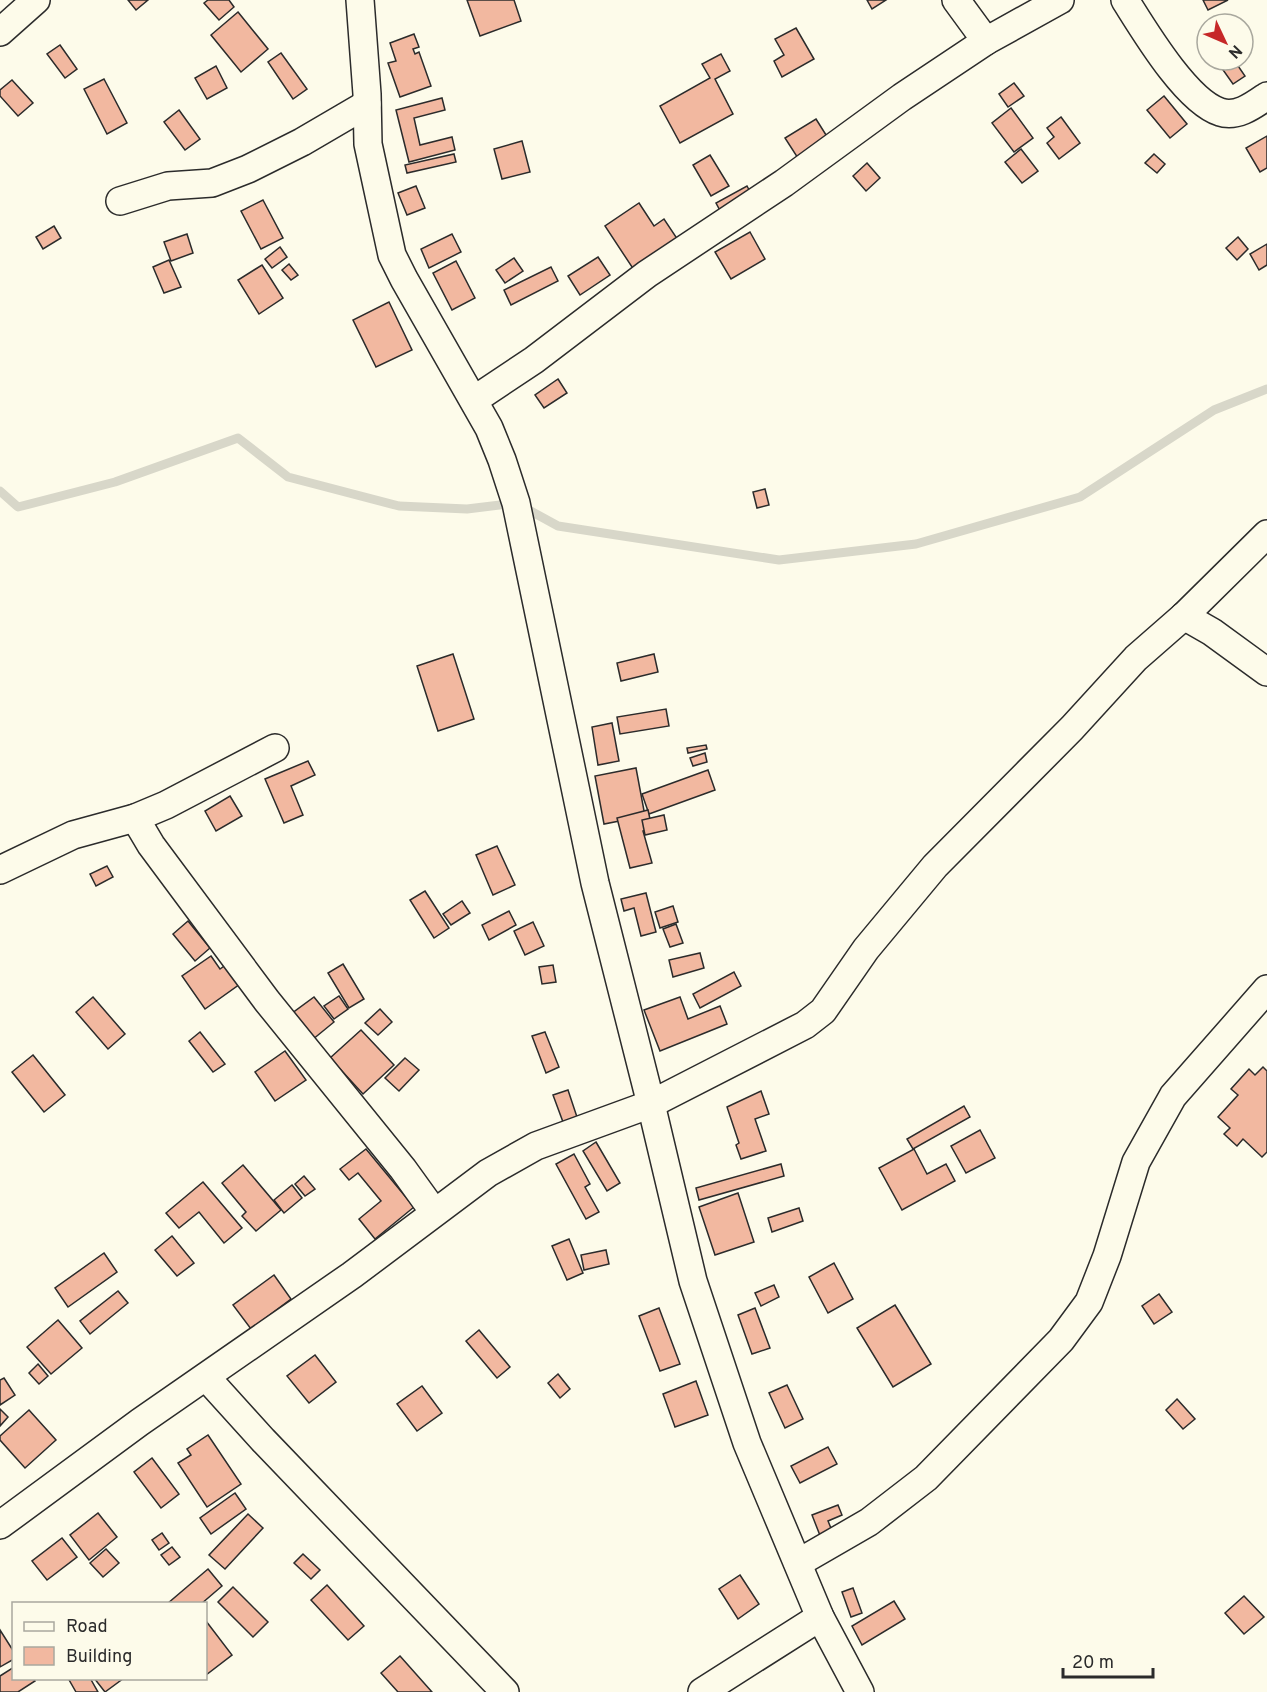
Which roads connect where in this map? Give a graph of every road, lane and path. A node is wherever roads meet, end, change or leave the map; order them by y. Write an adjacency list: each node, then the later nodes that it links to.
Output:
1 (36, 0): 6 (street)
2 (360, 0): 9 (street)
3 (956, 0): 7 (street)
4 (1060, 0): 7 (street)
5 (1125, 0): 8 (street)
6 (0, 32)
7 (986, 42): 11 (street)
8 (1267, 96)
9 (367, 104): 10 (street); 11 (street)
10 (120, 201)
11 (474, 400): 19 (street)
12 (1267, 534): 13 (street)
13 (1184, 616): 14 (street); 19 (street)
14 (1267, 672)
15 (275, 748): 16 (street)
16 (135, 818): 17 (street); 20 (street)
17 (0, 870)
18 (1267, 989): 23 (street)
19 (651, 1104): 20 (street); 23 (street)
20 (434, 1212): 21 (street)
21 (206, 1377): 22 (street); 25 (street)
22 (0, 1525)
23 (798, 1563): 24 (street)
24 (820, 1617): 26 (street); 27 (street)
25 (505, 1692)
26 (702, 1692)
27 (860, 1692)

